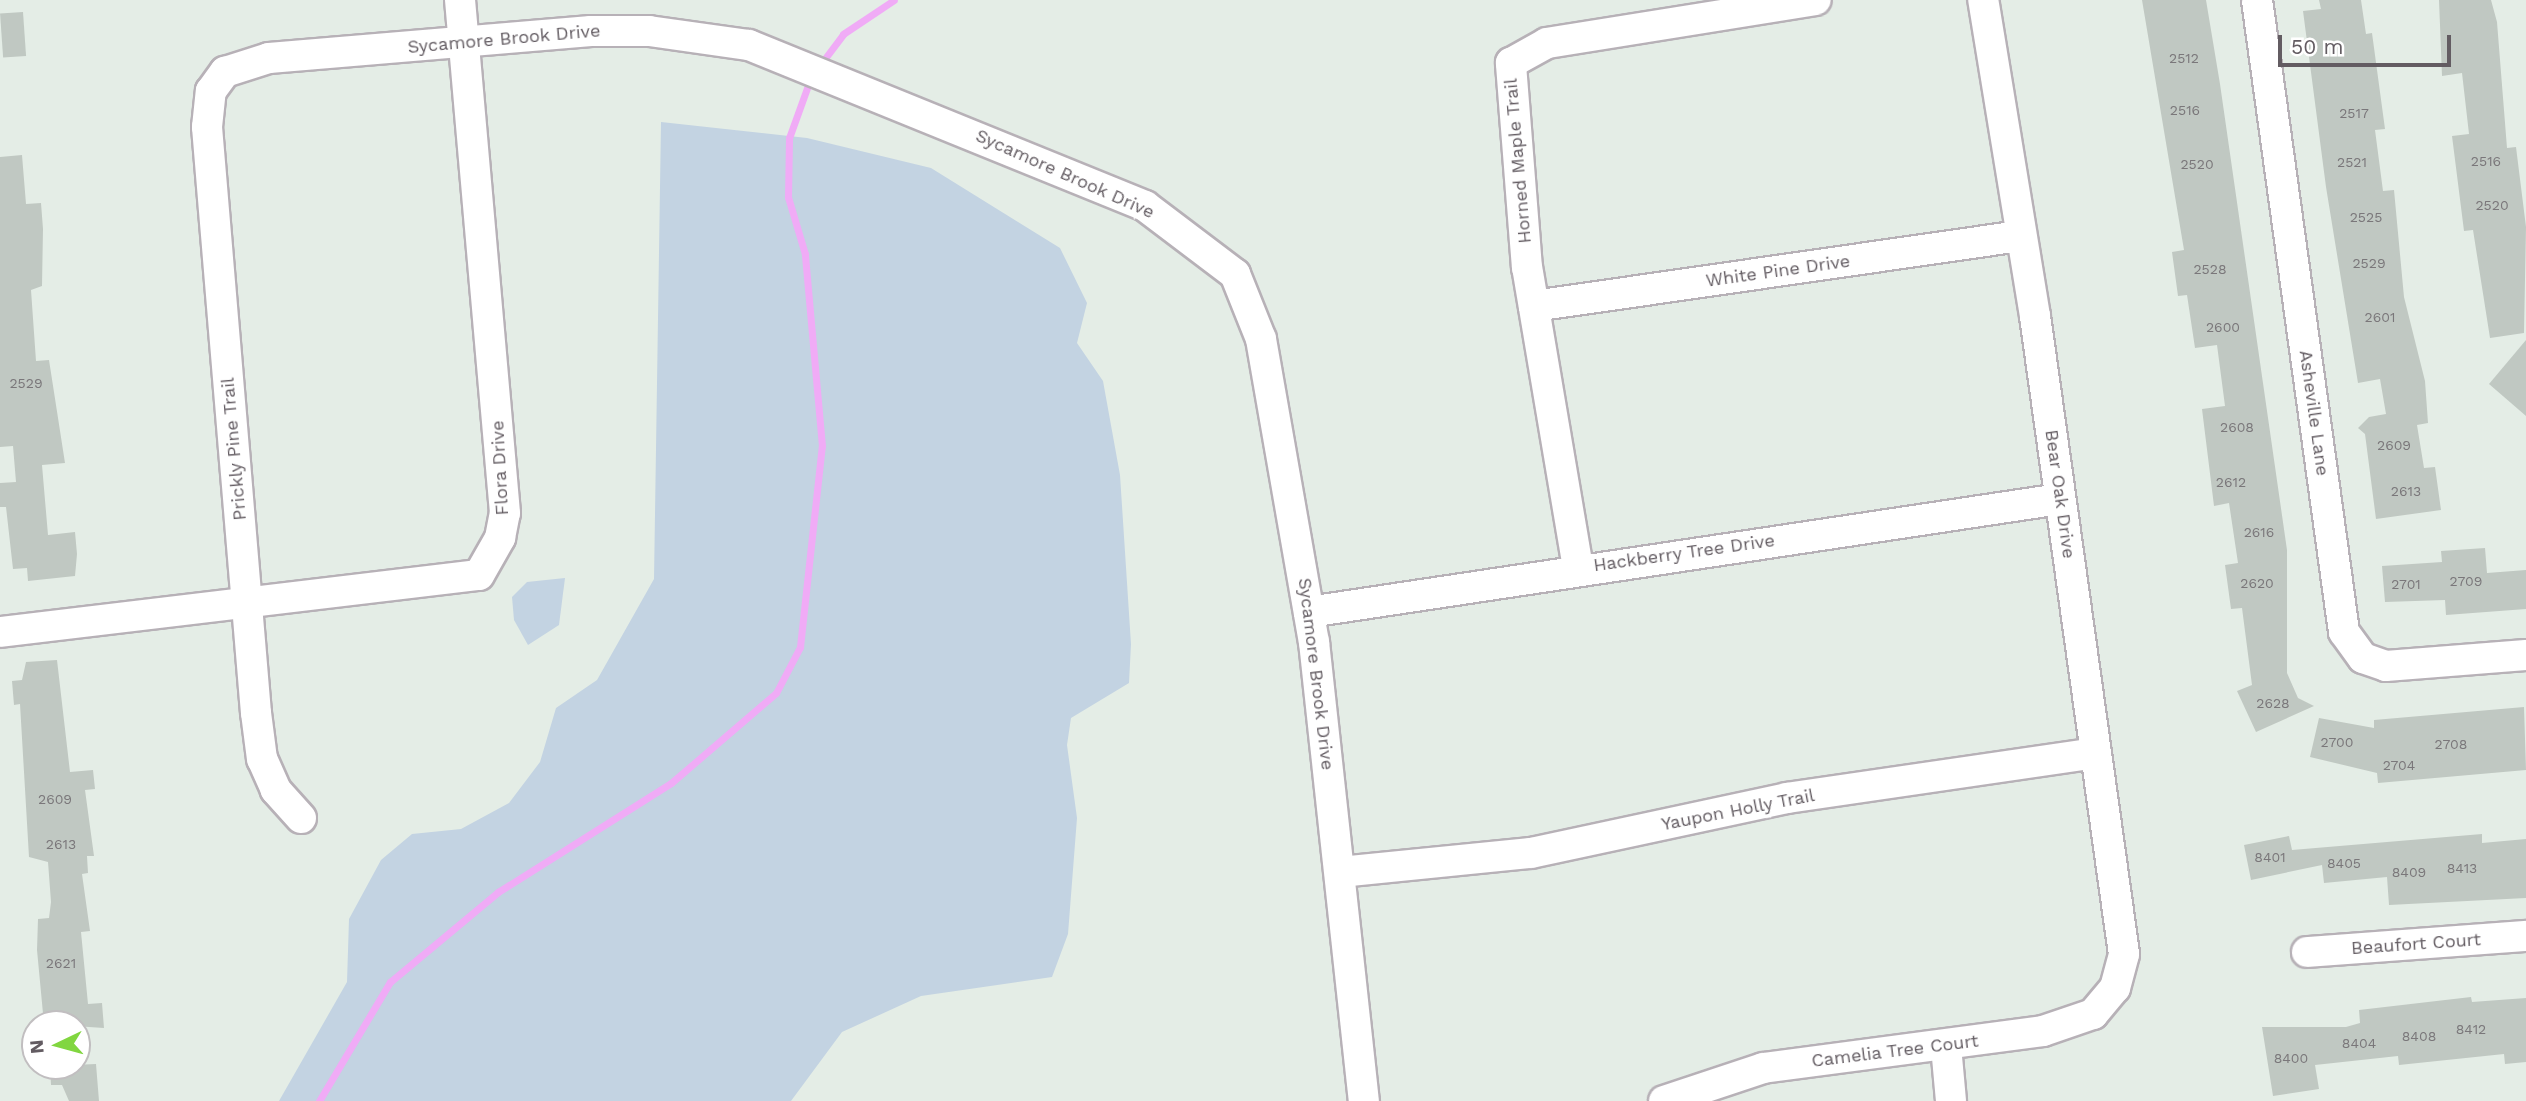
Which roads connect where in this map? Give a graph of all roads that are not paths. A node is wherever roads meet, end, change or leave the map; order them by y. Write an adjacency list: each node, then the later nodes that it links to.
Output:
1 (460, 0): 5 (street, Flora Drive)
2 (1816, 0): 8 (street, Horned Maple Trail)
3 (1983, 0): 7 (street, Bear Oak Drive)
4 (2257, 0): 14 (street, Asheville Lane)
5 (464, 43): 6 (street, Sycamore Brook Drive); 11 (street, Flora Drive); 12 (street, Sycamore Brook Drive)
6 (225, 72): 11 (street, Prickly Pine Trail)
7 (2021, 236): 8 (street, White Pine Drive); 9 (street, Bear Oak Drive)
8 (1534, 306): 10 (street, Horned Maple Trail)
9 (2060, 499): 10 (street, Hackberry Tree Drive); 15 (street, Bear Oak Drive)
10 (1578, 568): 12 (street, Hackberry Tree Drive)
11 (247, 604): 13 (street, Flora Drive); 16 (street, Prickly Pine Trail)
12 (1309, 612): 17 (street, Sycamore Brook Drive)
13 (0, 632)
14 (2526, 656)
15 (2096, 753): 17 (street, Yaupon Holly Trail); 20 (street, Bear Oak Drive)
16 (301, 818)
17 (1339, 872): 22 (street, Sycamore Brook Drive)
18 (2526, 936): 19 (street, Beaufort Court)
19 (2307, 952)
20 (2115, 988): 21 (street, Camelia Tree Court)
21 (1946, 1046): 23 (street, Camelia Tree Court); 24 (street)
22 (1364, 1101)
23 (1664, 1101)
24 (1951, 1101)

